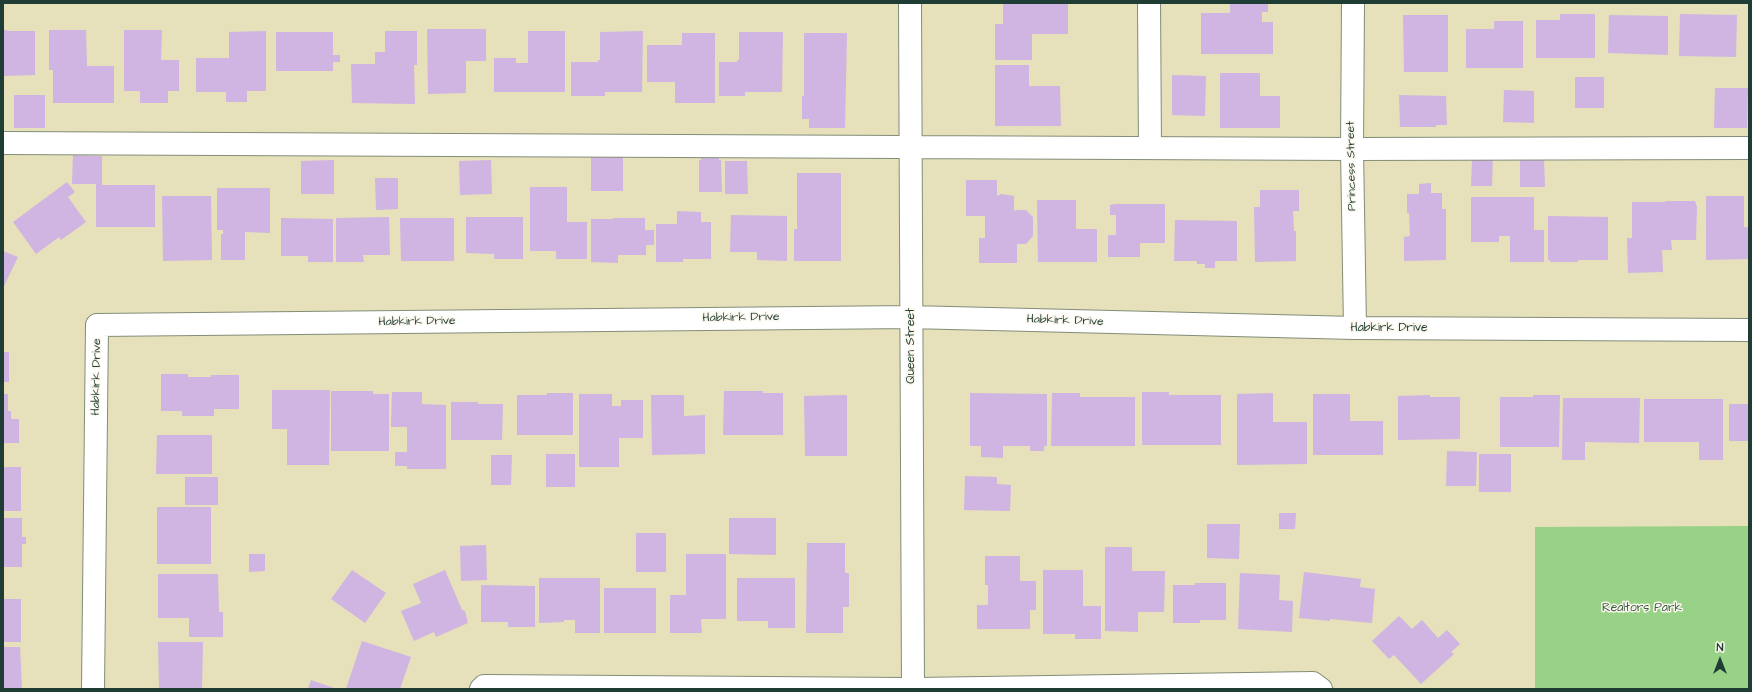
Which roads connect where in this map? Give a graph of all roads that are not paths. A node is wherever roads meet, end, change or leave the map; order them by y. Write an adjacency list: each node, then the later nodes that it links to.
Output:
1 (910, 3): 5 (street, Queen Street)
2 (1149, 3): 6 (street)
3 (1353, 3): 8 (street, Princess Street)
4 (3, 144): 5 (street)
5 (910, 147): 6 (street); 9 (street, Queen Street)
6 (1150, 148): 8 (street)
7 (1749, 148): 8 (street)
8 (1352, 149): 10 (street, Princess Street)
9 (910, 317): 10 (street, Habkirk Drive); 12 (street, Habkirk Drive); 15 (street, Queen Street)
10 (1356, 328): 11 (street, Habkirk Drive)
11 (1749, 330)
12 (93, 689)
13 (481, 689): 14 (street)
14 (904, 689)
15 (913, 689)
16 (917, 689): 17 (street)
17 (1321, 689)

